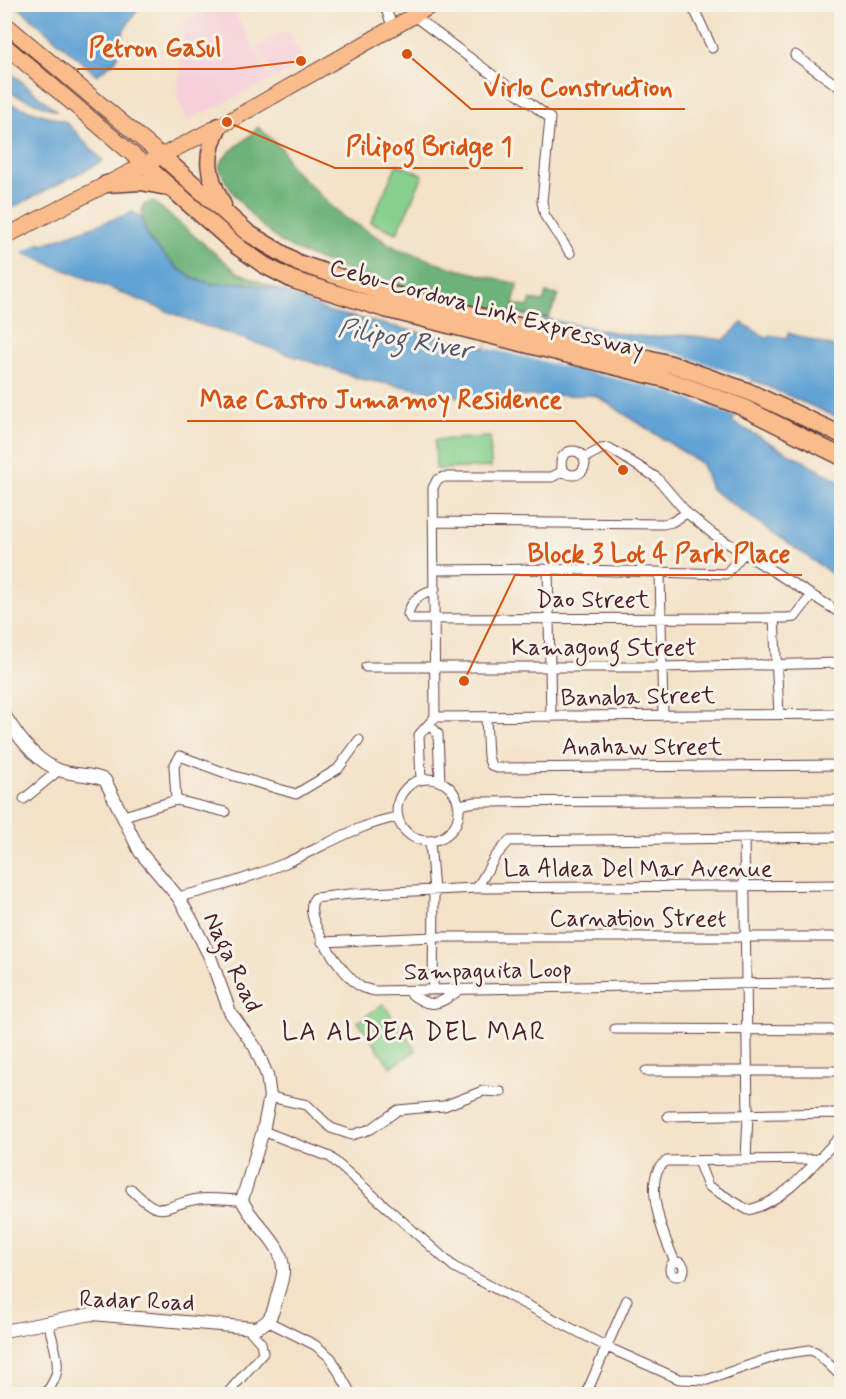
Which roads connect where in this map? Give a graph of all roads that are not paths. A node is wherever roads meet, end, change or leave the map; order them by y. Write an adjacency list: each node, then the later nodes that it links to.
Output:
1 (384, 4): 6 (street)
2 (434, 4): 4 (main road)
3 (688, 4): 8 (street)
4 (414, 16): 6 (main road); 18 (street)
5 (4, 23): 12 (main road)
6 (393, 28): 11 (main road)
7 (4, 45): 13 (main road)
8 (712, 48)
9 (795, 55): 10 (street)
10 (842, 89)
11 (224, 123): 12 (main road); 16 (highway)
12 (162, 156): 13 (main road); 16 (highway, Cebu-Cordova Link Expressway)
13 (145, 165): 14 (main road); 15 (highway, Cebu-Cordova Link Expressway)
14 (106, 184): 15 (highway); 17 (main road)
15 (172, 189): 19 (highway, Cebu-Cordova Link Expressway)
16 (229, 216): 19 (highway, Cebu-Cordova Link Expressway)
17 (8, 235)
18 (570, 253)
19 (492, 329): 20 (highway, Cebu-Cordova Link Expressway)
20 (743, 399): 21 (highway, Cebu-Cordova Link Expressway); 22 (highway, Cebu-Cordova Link Expressway)
21 (842, 435)
22 (842, 457)
23 (584, 458): 24 (street); 24 (street); 25 (street)
24 (563, 471): 26 (street)
25 (687, 513): 26 (street); 27 (street)
26 (435, 522): 29 (street)
27 (743, 554): 30 (street); 32 (street)
28 (548, 569): 29 (street); 30 (street); 37 (street)
29 (435, 570): 31 (street)
30 (660, 573): 36 (street)
31 (435, 589): 34 (street); 34 (street, Dao Street)
32 (811, 596): 33 (street); 35 (street, Dao Street)
33 (842, 614)
34 (436, 617): 37 (street, Dao Street); 42 (street)
35 (774, 618): 36 (street, Dao Street); 39 (street)
36 (661, 619): 37 (street, Dao Street); 43 (street)
37 (549, 620): 41 (street)
38 (842, 663): 39 (street, Kamagong Street)
39 (777, 664): 43 (street, Kamagong Street); 45 (street)
40 (366, 667): 42 (street, Kamagong Street)
41 (550, 667): 42 (street, Kamagong Street); 43 (street, Kamagong Street); 48 (street)
42 (436, 668): 50 (street)
43 (662, 668): 47 (street)
44 (4, 714): 53 (street, Naga Road)
45 (779, 714): 46 (street, Banaba Street); 47 (street, Banaba Street)
46 (842, 714)
47 (663, 716): 48 (street, Banaba Street)
48 (551, 717): 49 (street, Banaba Street)
49 (486, 718): 50 (street, Banaba Street); 52 (street, Anahaw Street)
50 (432, 720): 54 (street); 55 (street)
51 (359, 740): 57 (street)
52 (842, 765)
53 (59, 770): 56 (street); 61 (street, Naga Road)
54 (421, 780): 55 (street); 62 (street)
55 (440, 782): 59 (street)
56 (24, 799)
57 (176, 800): 60 (street); 61 (street)
58 (842, 800): 59 (street)
59 (458, 805): 65 (street)
60 (225, 812)
61 (124, 816): 70 (street, Naga Road)
62 (398, 817): 65 (street); 70 (street)
63 (842, 837): 64 (street)
64 (744, 838): 67 (street); 68 (street)
65 (430, 841): 69 (street)
66 (842, 885): 67 (street, La Aldea Del Mar Avenue)
67 (743, 887): 68 (street, La Aldea Del Mar Avenue); 73 (street)
68 (477, 888): 69 (street, La Aldea Del Mar Avenue)
69 (434, 891): 71 (street); 74 (street, Sampaguita Loop)
70 (178, 897): 87 (street, Naga Road)
71 (434, 937): 73 (street, Carnation Street); 74 (street, Carnation Street); 77 (street)
72 (842, 937): 73 (street, Carnation Street)
73 (745, 938): 76 (street)
74 (322, 942): 79 (street, Sampaguita Loop)
75 (842, 982): 76 (street, Sampaguita Loop)
76 (746, 983): 78 (street, Sampaguita Loop); 81 (street)
77 (433, 990): 78 (street, Sampaguita Loop); 79 (street, Sampaguita Loop)
78 (458, 991): 79 (street)
79 (409, 992)
80 (615, 1029): 81 (street)
81 (747, 1030): 82 (street); 84 (street)
82 (842, 1030)
83 (646, 1071): 84 (street)
84 (747, 1071): 85 (street); 88 (street)
85 (842, 1071)
86 (501, 1092): 87 (street)
87 (270, 1097): 91 (street, Naga Road)
88 (748, 1115): 89 (street); 90 (street); 93 (street)
89 (668, 1116)
90 (842, 1116)
91 (263, 1131): 97 (street, Naga Road); 104 (street)
92 (842, 1135): 94 (street)
93 (746, 1159): 94 (street); 95 (street)
94 (818, 1159): 95 (street)
95 (698, 1161): 98 (street)
96 (131, 1189): 97 (street)
97 (242, 1200): 101 (street)
98 (675, 1262)
99 (627, 1300): 104 (street)
100 (48, 1321): 102 (street, Radar Road); 103 (street, Radar Road); 107 (street)
101 (267, 1321): 102 (street, Radar Road); 109 (street)
102 (247, 1327): 108 (street)
103 (4, 1331)
104 (607, 1347): 105 (street); 110 (street)
105 (842, 1377)
106 (842, 1390): 111 (street)
107 (45, 1395)
108 (227, 1395)
109 (351, 1395)
110 (586, 1395)
111 (838, 1395)

